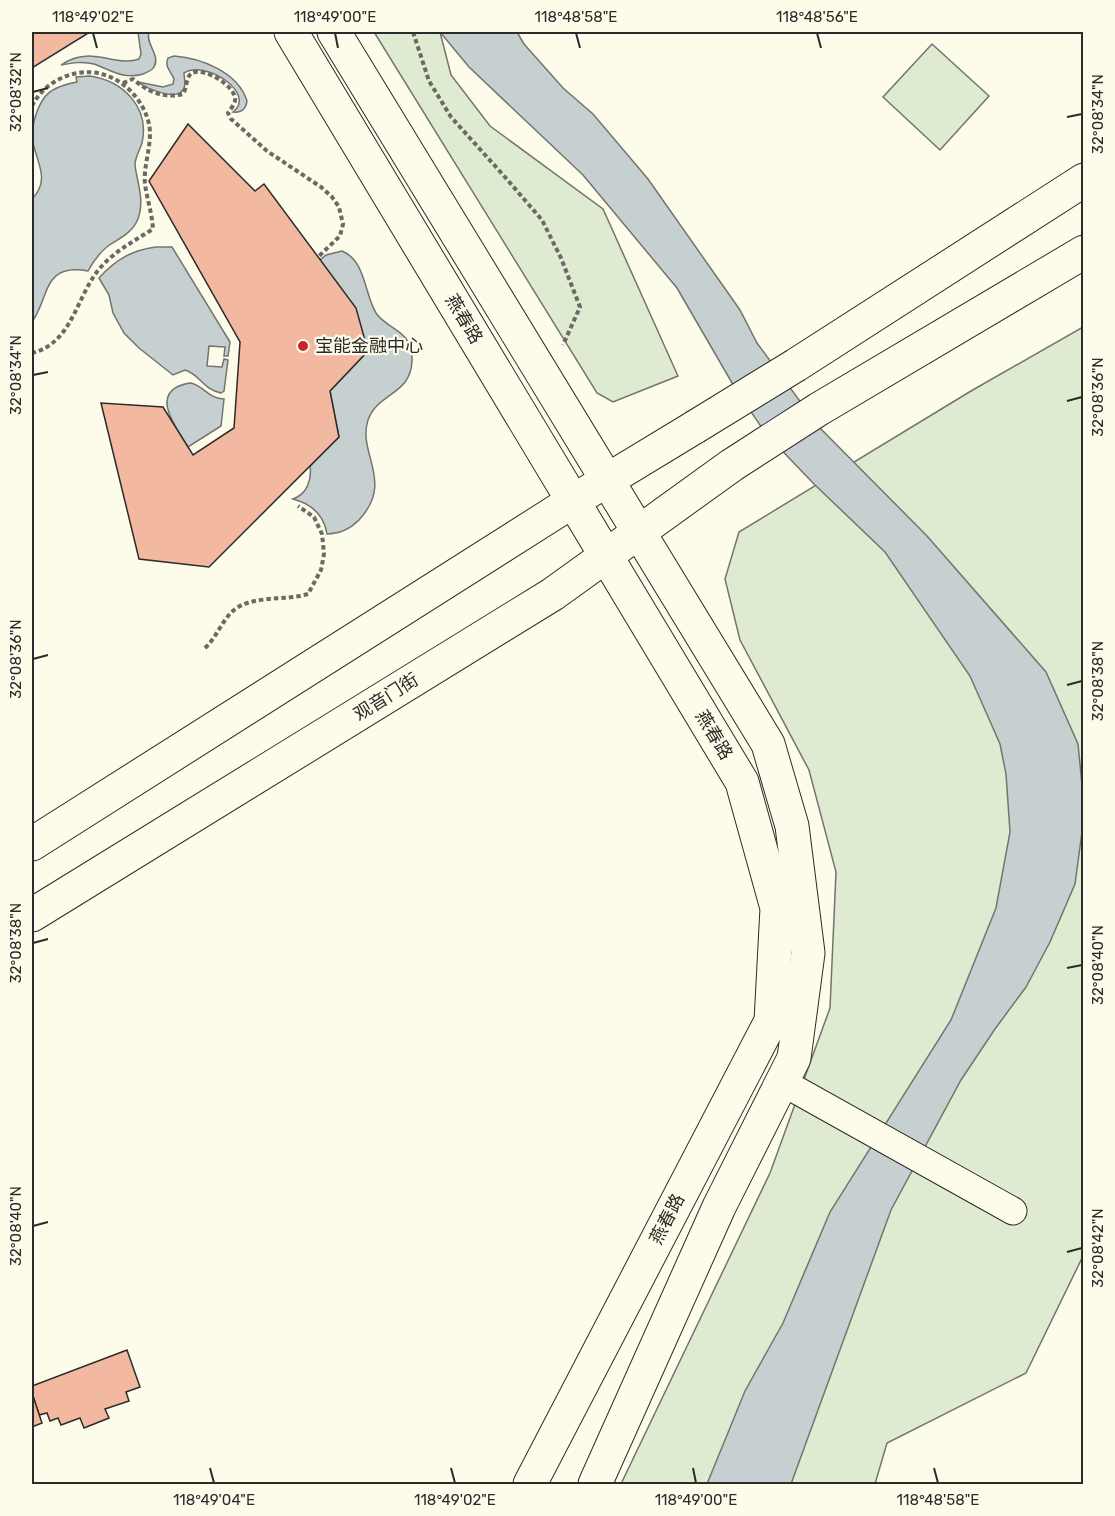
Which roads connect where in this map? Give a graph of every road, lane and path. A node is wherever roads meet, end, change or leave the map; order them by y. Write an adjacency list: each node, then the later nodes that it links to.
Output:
1 (291, 32): 12 (street, 燕春路)
2 (334, 32): 11 (street)
3 (413, 32): 9 (path)
4 (123, 83): 5 (path); 8 (path); 10 (path)
5 (32, 106)
6 (1083, 180): 11 (street, bridge)
7 (1083, 252): 14 (street, 观音门街)
8 (318, 257)
9 (561, 351)
10 (32, 353)
11 (606, 481): 12 (street); 14 (street)
12 (573, 501): 15 (street, 燕春路); 17 (street)
13 (298, 506): 16 (path)
14 (638, 532): 15 (street, 观音门街); 19 (street)
15 (606, 555): 18 (street, 观音门街); 21 (street, 燕春路)
16 (205, 648)
17 (32, 844)
18 (32, 915)
19 (782, 1082): 20 (street); 22 (street)
20 (1013, 1211)
21 (530, 1485)
22 (595, 1485)

